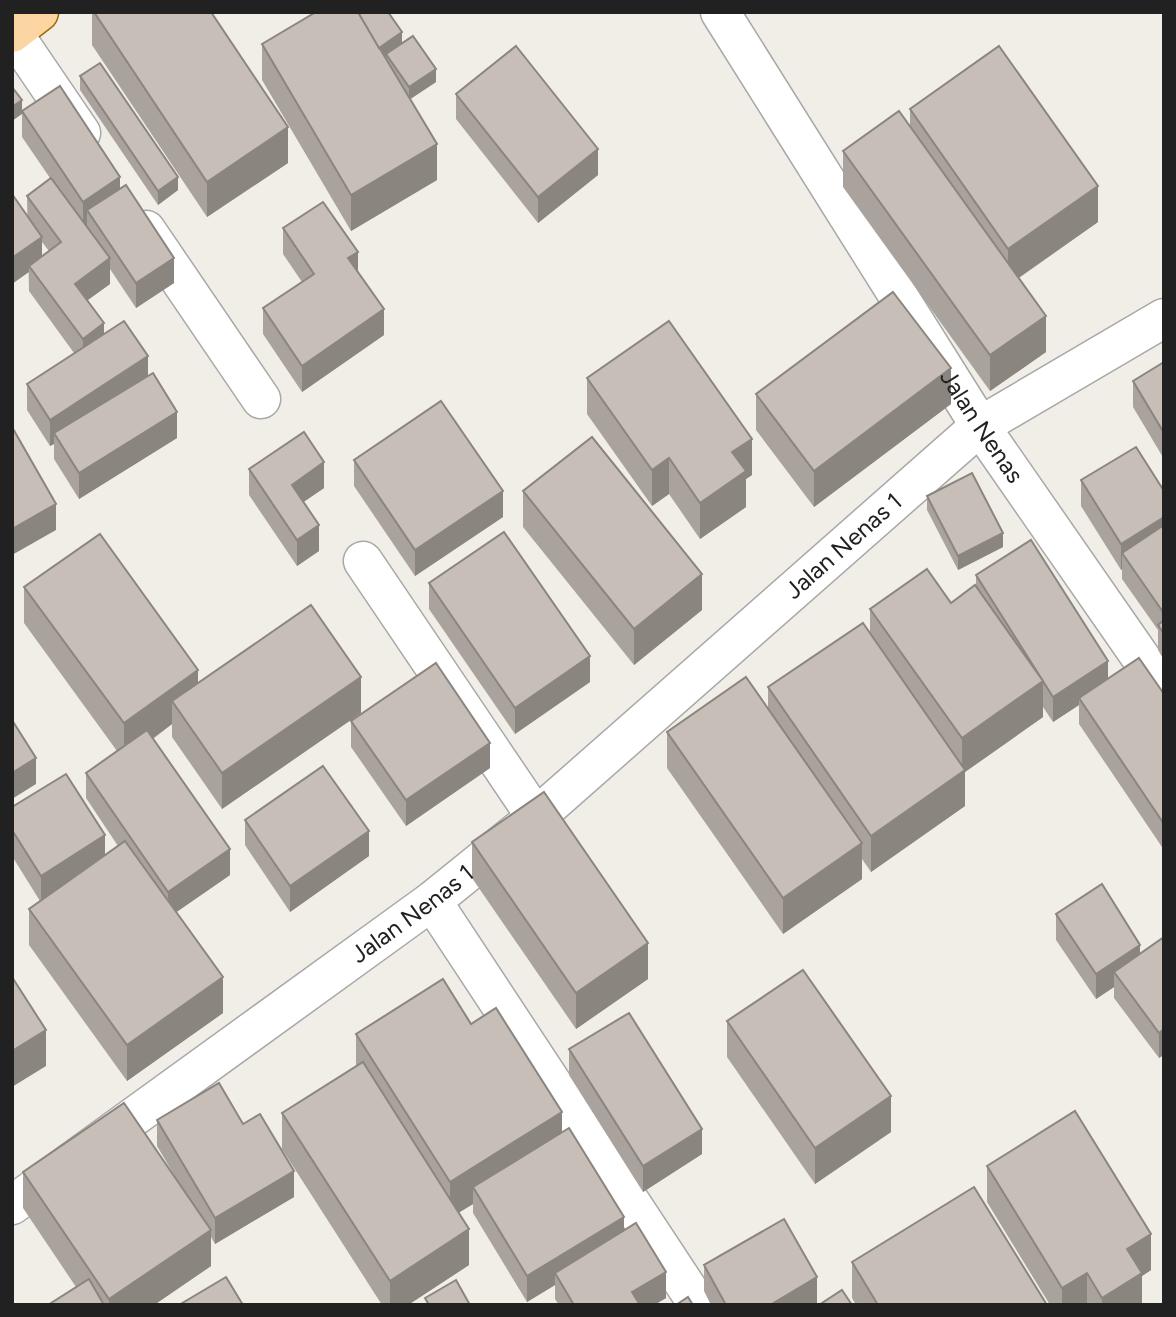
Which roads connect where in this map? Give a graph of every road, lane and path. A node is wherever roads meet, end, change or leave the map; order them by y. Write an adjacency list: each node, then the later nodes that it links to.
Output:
1 (39, 12): 3 (main road)
2 (720, 12): 8 (street, Jalan Nenas)
3 (12, 33): 4 (street)
4 (98, 159)
5 (129, 204): 7 (street)
6 (1164, 318): 8 (street, Jalan Nenas 1)
7 (261, 399)
8 (980, 426): 10 (street, Jalan Nenas); 11 (street, Jalan Nenas 1)
9 (363, 561): 11 (street)
10 (1164, 691)
11 (536, 817): 12 (street, Jalan Nenas 1)
12 (432, 901): 13 (street, Jalan Nenas 1); 14 (street)
13 (12, 1205)
14 (693, 1297)

